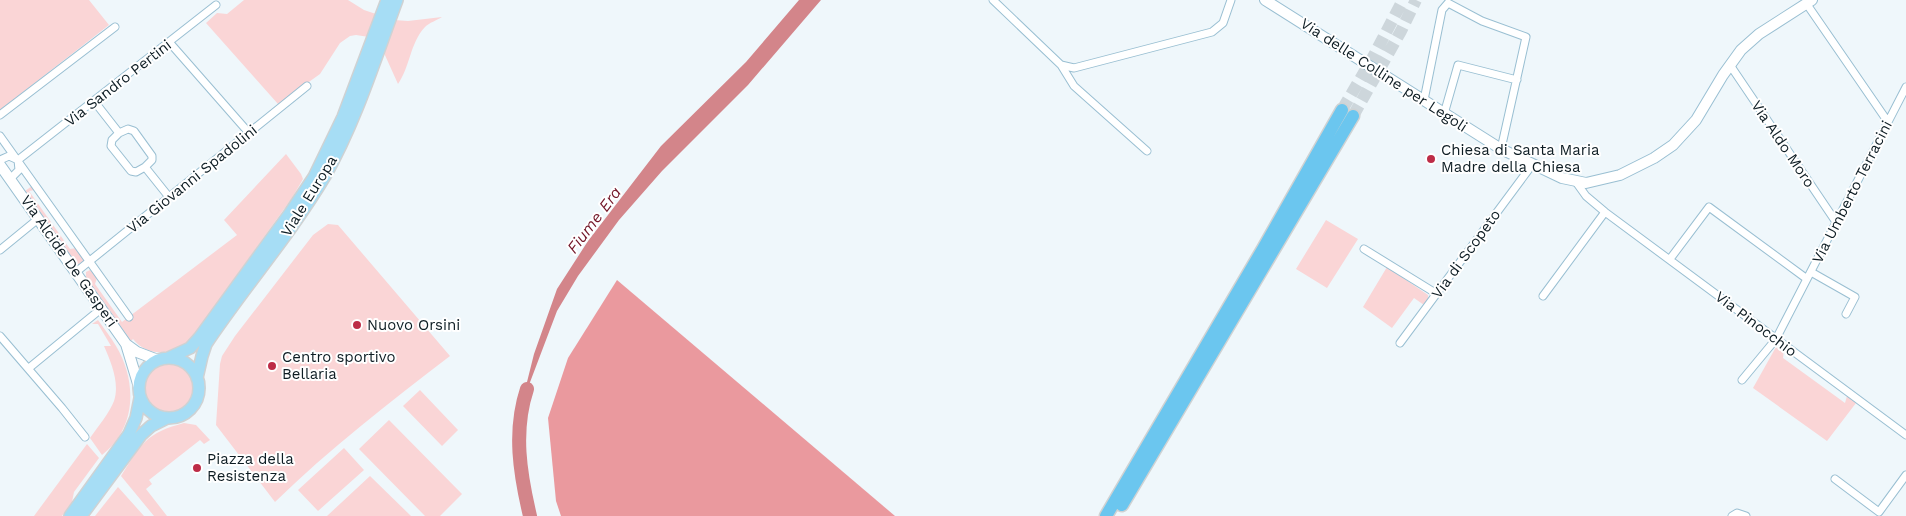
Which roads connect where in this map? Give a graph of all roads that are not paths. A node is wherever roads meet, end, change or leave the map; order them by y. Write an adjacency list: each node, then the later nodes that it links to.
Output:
1 (387, 0): 12 (main road, Viale Europa)
2 (397, 0): 12 (main road, Viale Europa)
3 (993, 0): 10 (street)
4 (1231, 0): 10 (street)
5 (1265, 0): 16 (street, Via delle Colline per Legoli)
6 (1809, 2): 11 (street, Via delle Colline per Legoli); 20 (street)
7 (216, 5): 9 (street, Via Sandro Pertini)
8 (115, 26): 19 (street)
9 (170, 43): 17 (street, Via Sandro Pertini); 22 (street)
10 (1061, 65): 25 (street)
11 (1730, 65): 32 (street, Via delle Colline per Legoli); 36 (street, Via Aldo Moro)
12 (366, 70): 53 (main road, Viale Europa); 55 (main road, Viale Europa)
13 (1517, 80): 16 (street); 18 (street); 24 (street)
14 (308, 86): 22 (street, Via Giovanni Spadolini)
15 (1906, 86): 20 (street, Via Umberto Terracini)
16 (1424, 100): 18 (street, Via delle Colline per Legoli)
17 (94, 101): 21 (street); 27 (street, Via Sandro Pertini)
18 (1444, 114): 24 (street, Via delle Colline per Legoli)
19 (0, 116)
20 (1888, 122): 36 (street, Via Umberto Terracini)
21 (119, 133): 30 (street); 30 (street)
22 (249, 133): 33 (street, Via Giovanni Spadolini)
23 (0, 136): 27 (street, Via Alcide De Gasperi)
24 (1501, 149): 29 (street, Via delle Colline per Legoli)
25 (1147, 151)
26 (0, 160): 27 (street)
27 (18, 160): 31 (street); 40 (street, Via Alcide De Gasperi)
28 (0, 164): 31 (street, Via Alcide De Gasperi)
29 (1532, 165): 32 (street, Via delle Colline per Legoli); 44 (street, Via di Scopeto)
30 (145, 167): 33 (street)
31 (10, 178): 35 (street, Via Alcide De Gasperi)
32 (1576, 182): 34 (street, Via Pinocchio)
33 (168, 197): 40 (street, Via Giovanni Spadolini)
34 (1605, 212): 39 (street, Via Pinocchio); 45 (street)
35 (38, 219): 38 (street); 41 (street, Via Alcide De Gasperi)
36 (1836, 222): 42 (street, Via Umberto Terracini)
37 (1364, 249): 44 (street)
38 (0, 250)
39 (1670, 259): 43 (street); 50 (street, Via Pinocchio)
40 (90, 261): 41 (street, Via Giovanni Spadolini); 48 (street, Via Alcide De Gasperi)
41 (76, 272): 46 (street, Via Alcide De Gasperi)
42 (1811, 272): 43 (street, Via Umberto Terracini); 47 (street, Via Umberto Terracini)
43 (1808, 279): 50 (street, Via Umberto Terracini)
44 (1437, 294): 51 (street, Via di Scopeto)
45 (1543, 296)
46 (102, 308): 52 (street, Via Alcide De Gasperi); 54 (street)
47 (1846, 314)
48 (129, 317)
49 (0, 336): 54 (street)
50 (1776, 339): 56 (street, Via Umberto Terracini); 59 (street, Via Pinocchio)
51 (1400, 343)
52 (126, 344): 53 (street, Via Alcide De Gasperi); 57 (street, Via Alcide De Gasperi)
53 (163, 359): 55 (main road); 57 (main road, Viale Europa)
54 (29, 368): 60 (street)
55 (197, 378): 58 (main road, Viale Europa)
56 (1742, 380)
57 (140, 392): 58 (main road); 63 (main road, Viale Europa)
58 (167, 418): 64 (main road, Viale Europa)
59 (1906, 435)
60 (85, 437)
61 (1906, 475): 62 (street)
62 (1835, 479)
63 (70, 516)
64 (81, 516)
65 (1106, 516): 66 (highway)
66 (1116, 516)
67 (1732, 516): 68 (street)
68 (1746, 516)

